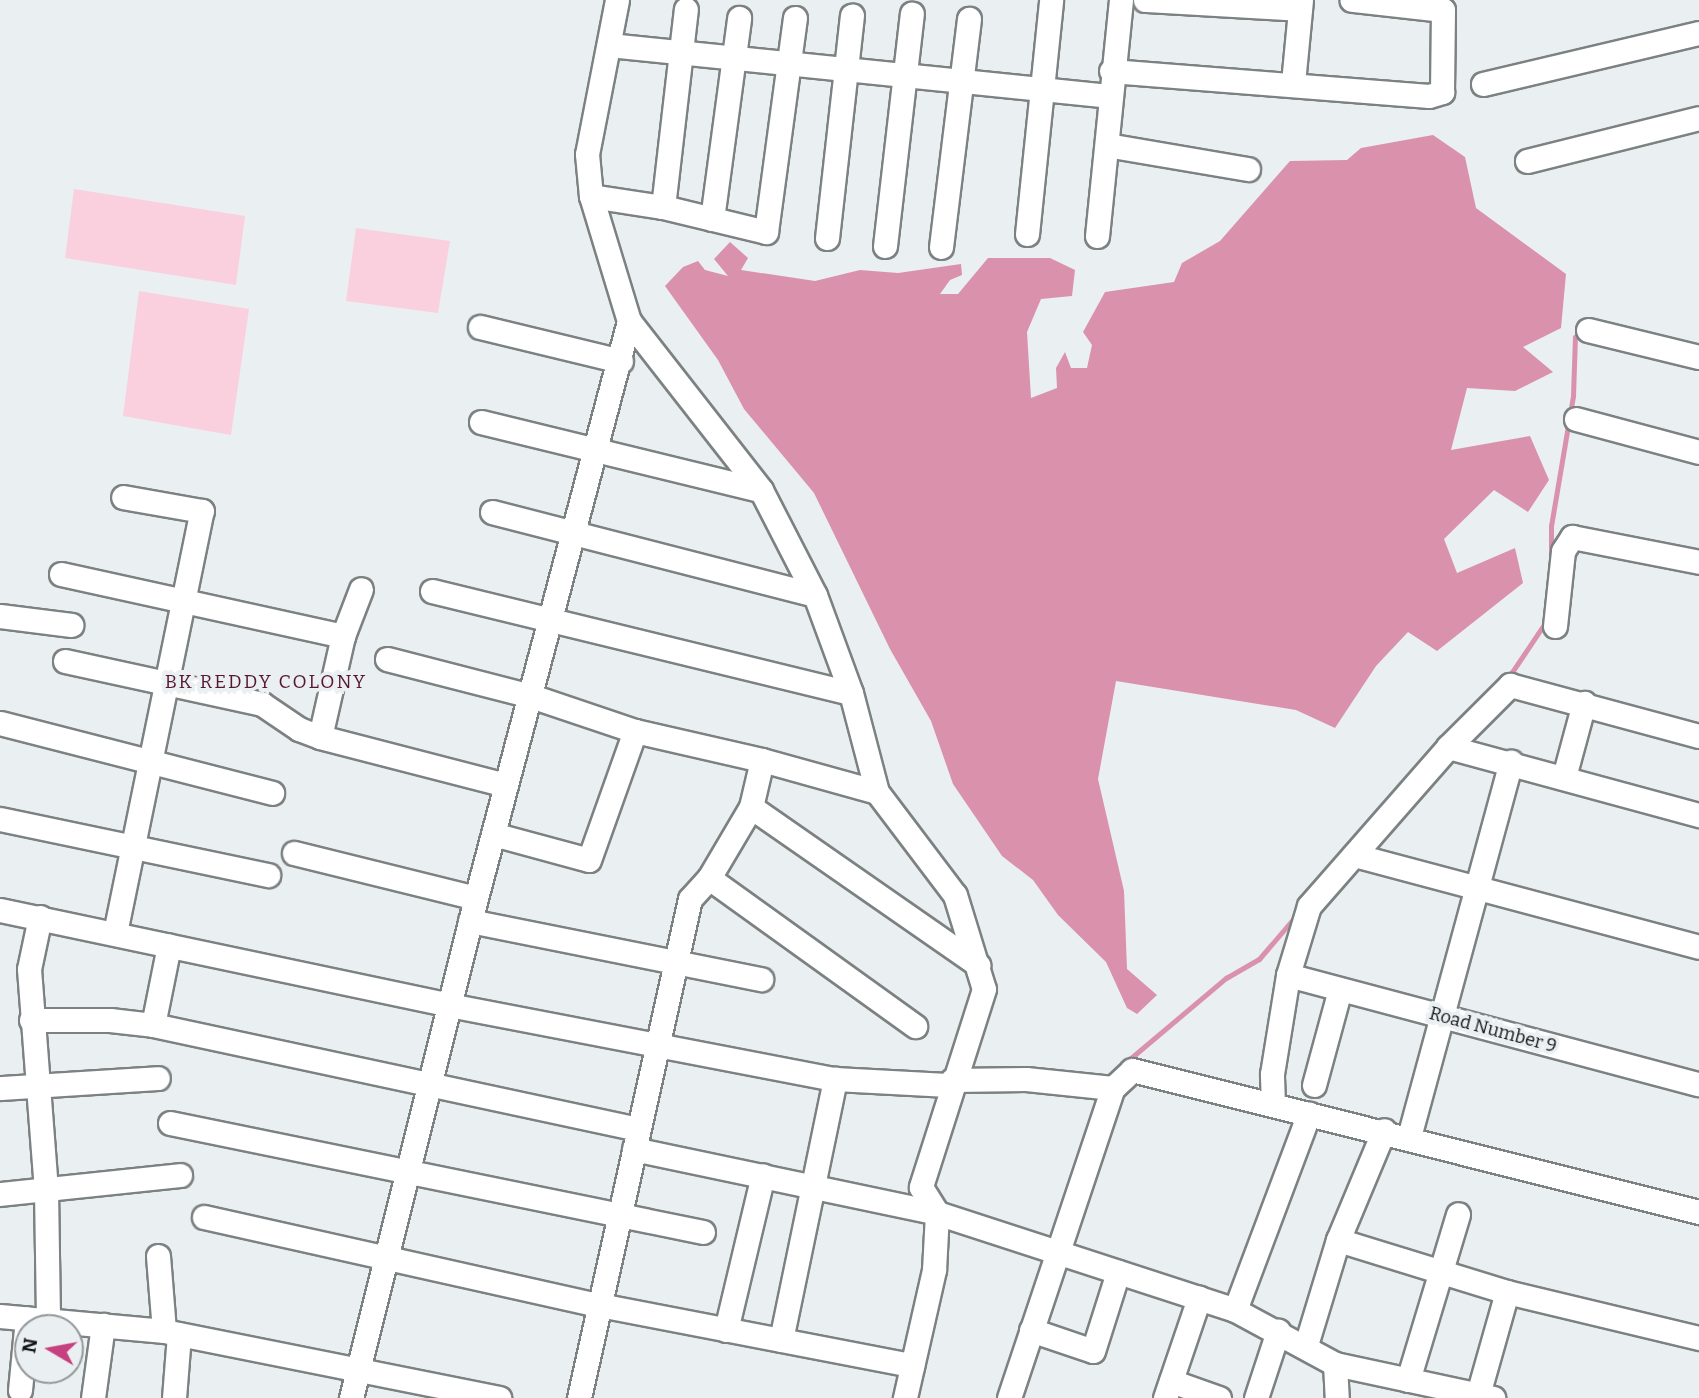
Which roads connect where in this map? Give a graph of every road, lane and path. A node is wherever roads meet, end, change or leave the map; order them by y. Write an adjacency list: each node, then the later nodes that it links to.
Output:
1 (617, 0): 14 (street)
2 (1051, 0): 24 (street)
3 (1121, 0): 19 (street)
4 (1145, 0): 6 (street)
5 (1352, 0): 22 (street)
6 (1301, 4): 22 (street)
7 (686, 9): 15 (street)
8 (852, 15): 18 (street)
9 (912, 15): 20 (street)
10 (739, 18): 16 (street)
11 (795, 19): 17 (street)
12 (969, 19): 21 (street)
13 (1699, 33): 23 (street)
14 (609, 45): 15 (street); 30 (street)
15 (681, 55): 16 (street); 31 (street)
16 (734, 60): 17 (street); 32 (street)
17 (788, 65): 18 (street); 32 (street)
18 (846, 71): 20 (street); 35 (street)
19 (1111, 71): 22 (street); 25 (street)
20 (905, 77): 21 (street); 36 (street)
21 (961, 82): 24 (street); 37 (street)
22 (1293, 83)
23 (1483, 84)
24 (1041, 90): 25 (street); 33 (street)
25 (1109, 96): 27 (street)
26 (1699, 118): 28 (street)
27 (1107, 145): 29 (street); 34 (street)
28 (1527, 160)
29 (1248, 169)
30 (591, 196): 31 (street); 38 (street)
31 (663, 207): 32 (street)
32 (712, 219)
33 (1027, 234)
34 (1097, 236)
35 (827, 237)
36 (885, 246)
37 (941, 247)
38 (629, 321): 42 (street); 47 (street)
39 (480, 327): 42 (street)
40 (1588, 330): 41 (street)
41 (1699, 357)
42 (621, 361): 45 (street)
43 (1576, 419): 46 (street)
44 (481, 422): 45 (street)
45 (597, 452): 47 (street); 50 (street)
46 (1699, 452)
47 (761, 490): 55 (street)
48 (123, 497): 56 (street)
49 (492, 512): 50 (street)
50 (575, 534): 55 (street); 58 (street)
51 (1699, 562): 60 (street)
52 (61, 574): 56 (street)
53 (361, 589): 61 (street)
54 (432, 591): 58 (street)
55 (815, 595): 65 (street)
56 (184, 599): 61 (street); 64 (street)
57 (0, 616): 59 (street)
58 (552, 619): 65 (street); 66 (street)
59 (71, 625)
60 (1555, 626)
61 (343, 636): 71 (street)
62 (387, 659): 66 (street)
63 (65, 661): 64 (street)
64 (167, 682): 71 (street); 74 (street)
65 (851, 693): 78 (street)
66 (531, 696): 69 (street); 77 (street)
67 (1584, 703): 70 (street); 72 (street); 76 (street)
68 (0, 723): 74 (street)
69 (635, 732): 73 (street); 83 (street)
70 (1699, 736)
71 (320, 737): 77 (street)
72 (1448, 747): 75 (street); 86 (street)
73 (762, 760): 78 (street); 80 (street)
74 (150, 762): 79 (street); 84 (street)
75 (1511, 762): 76 (street); 89 (street)
76 (1564, 777): 81 (street)
77 (506, 785): 83 (street)
78 (877, 792): 98 (street)
79 (272, 793)
80 (751, 807): 88 (street); 98 (street)
81 (1699, 815)
82 (0, 819): 84 (street)
83 (493, 834): 90 (street)
84 (132, 846): 87 (street); 94 (street)
85 (293, 853): 90 (street)
86 (1354, 855): 89 (street); 99 (street)
87 (268, 876)
88 (709, 878): 97 (street); 106 (street)
89 (1476, 890): 96 (street); 103 (street)
90 (476, 898): 93 (street)
91 (0, 909): 92 (street)
92 (40, 917): 94 (street); 104 (street)
93 (470, 922): 97 (street); 102 (street)
94 (115, 933): 95 (street)
95 (169, 946): 102 (street); 105 (street)
96 (1699, 947)
97 (673, 964): 100 (street); 107 (street)
98 (978, 965): 110 (street)
99 (1288, 975): 101 (street, Road Number 9); 117 (street)
100 (761, 979)
101 (1340, 989): 103 (street, Road Number 9); 113 (street)
102 (449, 1005): 107 (street); 112 (street)
103 (1442, 1016): 111 (street, Road Number 9); 121 (street)
104 (31, 1020): 105 (street); 114 (street)
105 (153, 1025): 112 (street)
106 (915, 1026)
107 (657, 1044): 109 (street); 122 (street)
108 (158, 1078): 114 (street)
109 (835, 1079): 110 (street); 126 (street)
110 (951, 1082): 116 (street); 130 (street)
111 (1699, 1084)
112 (429, 1085): 122 (street); 123 (street)
113 (1314, 1085)
114 (36, 1087): 115 (street); 127 (street)
115 (0, 1088)
116 (1113, 1088): 117 (street); 136 (street)
117 (1273, 1105): 118 (street)
118 (1309, 1113): 120 (street); 144 (street)
119 (170, 1123): 123 (street)
120 (1384, 1130): 121 (street); 135 (street)
121 (1409, 1137): 129 (street)
122 (636, 1139): 125 (street); 132 (street)
123 (410, 1170): 132 (street); 138 (street)
124 (180, 1175): 127 (street)
125 (763, 1175): 126 (street); 148 (street)
126 (812, 1186): 130 (street); 153 (street)
127 (46, 1190): 128 (street); 145 (street)
128 (0, 1194)
129 (1699, 1212)
130 (937, 1213): 136 (street); 156 (street)
131 (1458, 1214): 140 (street)
132 (620, 1215): 134 (street); 143 (street)
133 (204, 1217): 138 (street)
134 (703, 1232)
135 (1338, 1240): 140 (street); 154 (street)
136 (1056, 1252): 139 (street); 149 (street)
137 (158, 1256): 151 (street)
138 (388, 1256): 143 (street); 157 (street)
139 (1118, 1272): 142 (street); 149 (street)
140 (1442, 1272): 141 (street); 158 (street)
141 (1507, 1292): 152 (street); 164 (street)
142 (1199, 1298): 144 (street); 161 (street)
143 (599, 1305): 148 (street); 169 (street)
144 (1235, 1310): 150 (street)
145 (38, 1314)
146 (84, 1323): 147 (street)
147 (103, 1325): 151 (street); 165 (street)
148 (726, 1330): 153 (street)
149 (1031, 1330): 171 (street)
150 (1278, 1331): 154 (street); 173 (street)
151 (172, 1332): 157 (street); 166 (street)
152 (1699, 1338)
153 (781, 1340): 156 (street)
154 (1306, 1345): 155 (street)
155 (1335, 1364): 158 (street); 174 (street)
156 (912, 1365): 170 (street)
157 (359, 1368): 163 (street); 167 (street)
158 (1408, 1380): 162 (street)
159 (22, 1384): 160 (street)
160 (20, 1390)
161 (1168, 1390): 172 (street)
162 (1436, 1392): 164 (street)
163 (461, 1394): 168 (street)
164 (1483, 1397)
165 (93, 1398)
166 (174, 1398)
167 (351, 1398)
168 (499, 1398)
169 (579, 1398)
170 (905, 1398)
171 (1009, 1398)
172 (1219, 1398)
173 (1256, 1398)
174 (1338, 1398)

